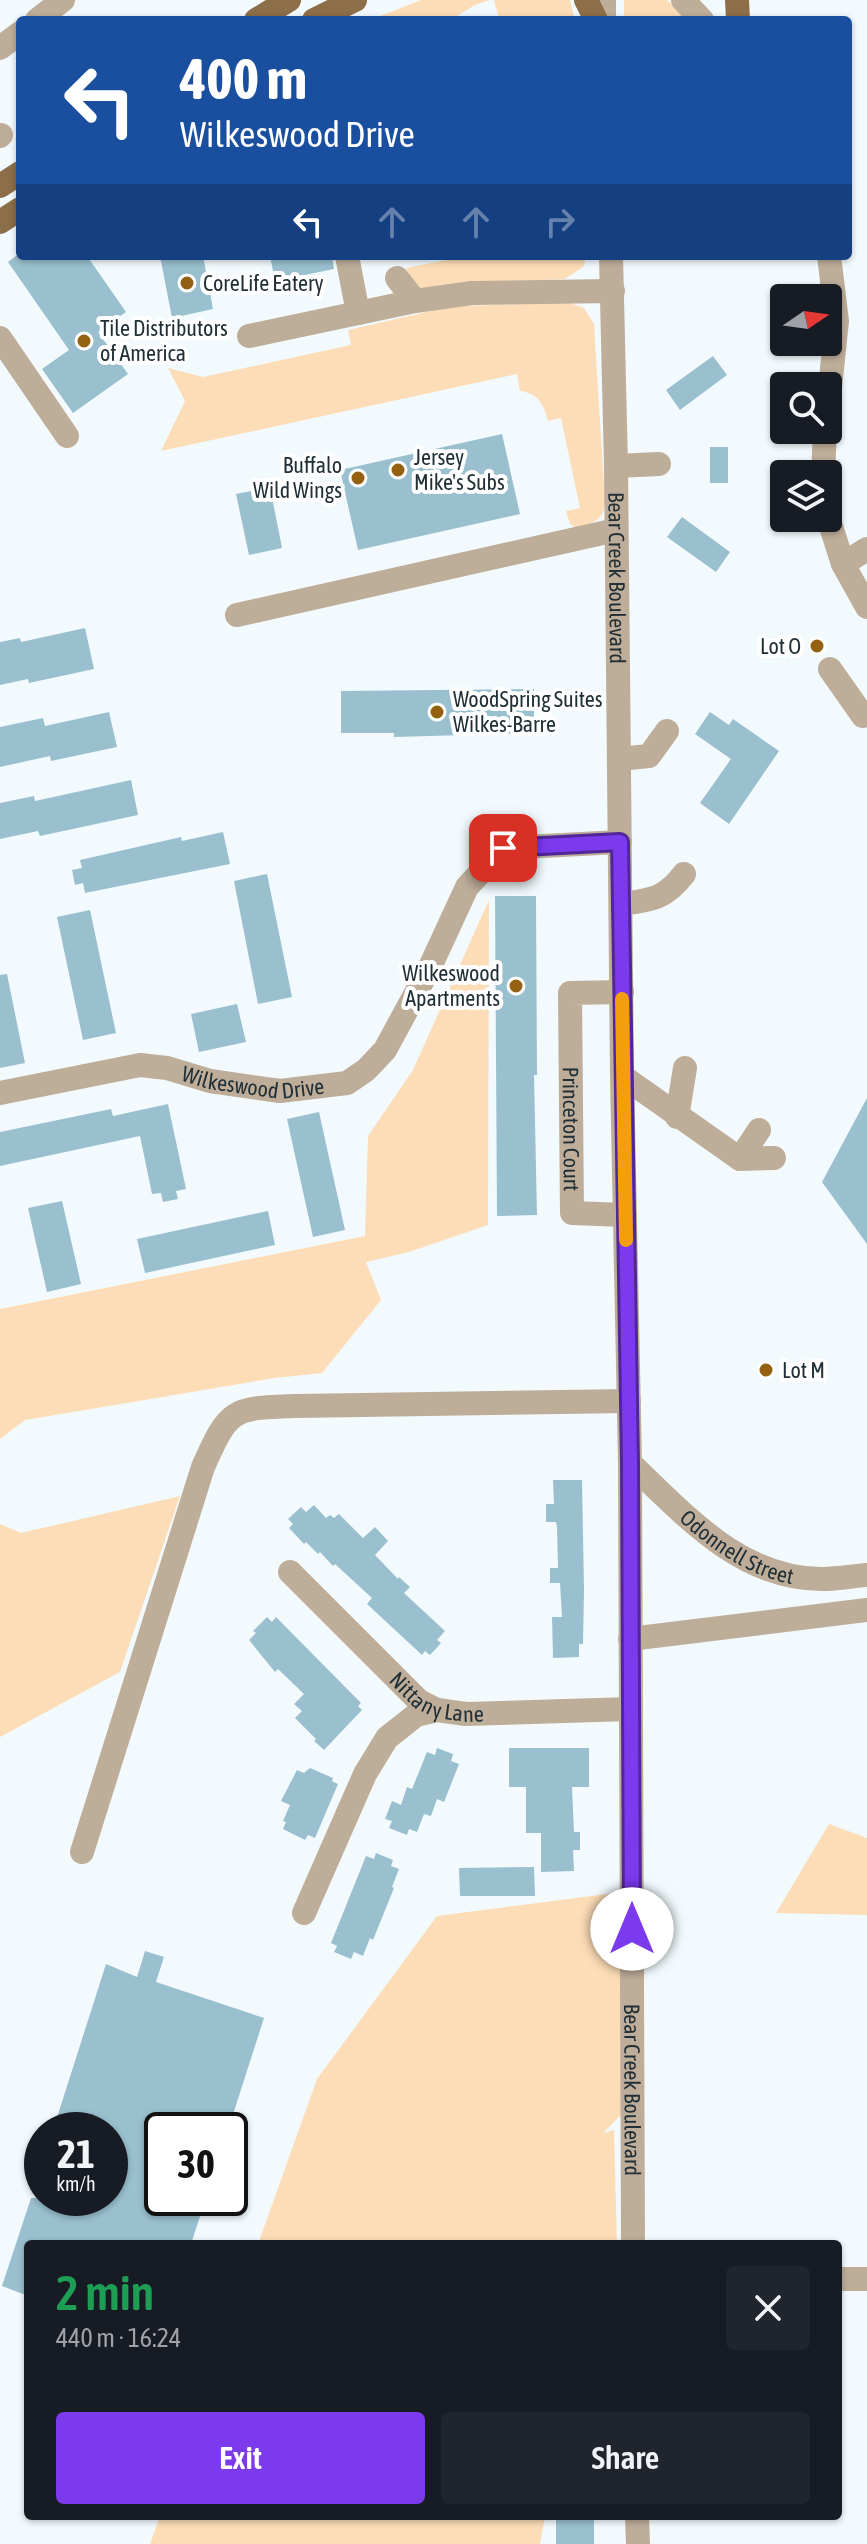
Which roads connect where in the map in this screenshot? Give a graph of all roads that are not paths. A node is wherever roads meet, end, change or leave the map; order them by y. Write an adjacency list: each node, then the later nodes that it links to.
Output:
1 (63, 0): 5 (street)
2 (289, 0): 6 (main road)
3 (355, 0): 7 (main road)
4 (683, 0): 8 (street)
5 (42, 16)
6 (263, 16)
7 (322, 16)
8 (698, 16)
9 (348, 260): 15 (street)
10 (611, 260): 13 (street, Bear Creek Boulevard)
11 (829, 260): 18 (street)
12 (397, 278): 14 (street)
13 (613, 291): 14 (street); 21 (street, Bear Creek Boulevard)
14 (415, 301): 15 (street)
15 (358, 313): 16 (street)
16 (249, 336)
17 (0, 338): 19 (street)
18 (832, 372)
19 (67, 436)
20 (659, 464): 21 (street)
21 (616, 466): 22 (street, Bear Creek Boulevard)
22 (616, 530): 27 (street); 31 (street, Bear Creek Boulevard)
23 (833, 532): 25 (street)
24 (867, 549): 25 (street)
25 (843, 564): 26 (street)
26 (867, 607)
27 (237, 615)
28 (830, 669): 29 (street)
29 (866, 717)
30 (667, 731): 31 (street)
31 (619, 759): 32 (street, Bear Creek Boulevard)
32 (620, 842): 34 (street, Bear Creek Boulevard); 38 (street, Wilkeswood Drive)
33 (684, 874): 34 (street)
34 (621, 904): 35 (street, Bear Creek Boulevard)
35 (622, 992): 37 (street, Bear Creek Boulevard); 43 (street, Princeton Court)
36 (685, 1068): 39 (street)
37 (622, 1076): 39 (street); 43 (street, Bear Creek Boulevard)
38 (0, 1093)
39 (677, 1117): 42 (street)
40 (759, 1130): 42 (street)
41 (774, 1158): 42 (street)
42 (740, 1159)
43 (625, 1215): 44 (street, Bear Creek Boulevard)
44 (629, 1401): 45 (street, Bear Creek Boulevard); 52 (street)
45 (630, 1463): 47 (street, Odonnell Street); 49 (street, Bear Creek Boulevard)
46 (290, 1572): 51 (street, Nittany Lane)
47 (867, 1575)
48 (867, 1610): 49 (street)
49 (630, 1639): 50 (street, Bear Creek Boulevard)
50 (630, 1709): 51 (street, Nittany Lane); 54 (street, Bear Creek Boulevard)
51 (437, 1710): 53 (street)
52 (82, 1852)
53 (304, 1913)
54 (633, 2240)
55 (842, 2279): 56 (street)
56 (867, 2279)
57 (637, 2520): 58 (street)
58 (638, 2544)

